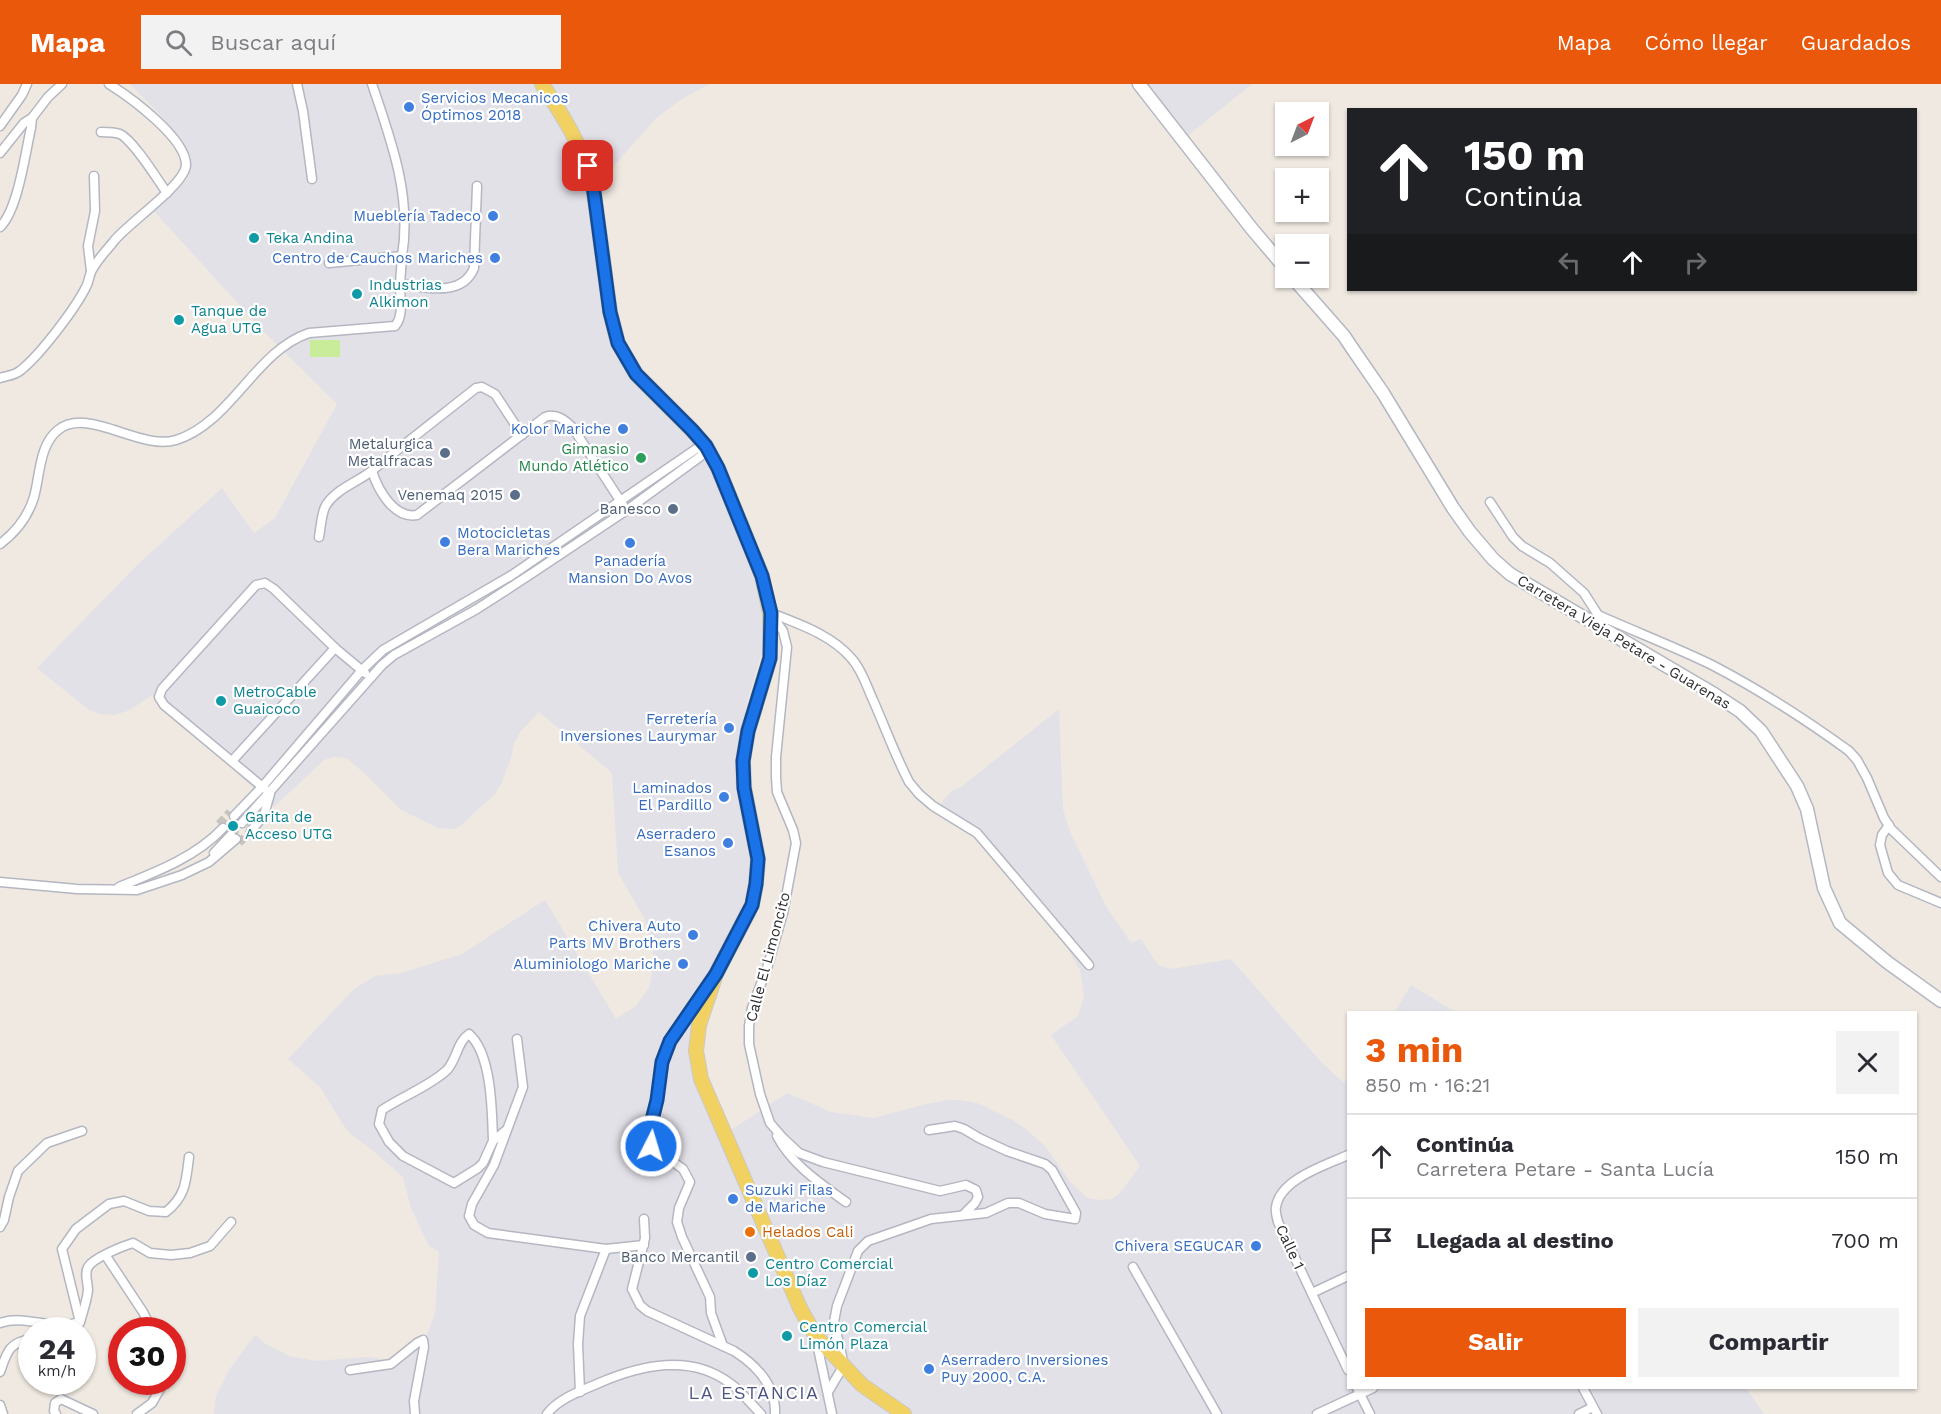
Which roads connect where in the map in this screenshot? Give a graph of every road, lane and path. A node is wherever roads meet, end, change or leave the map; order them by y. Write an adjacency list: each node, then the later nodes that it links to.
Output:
1 (27, 84): 9 (street)
2 (62, 84): 8 (street)
3 (109, 84): 15 (street)
4 (297, 84): 13 (street)
5 (372, 84): 17 (street)
6 (542, 84): 25 (main road)
7 (1139, 84): 18 (main road)
8 (32, 118): 11 (street); 16 (street)
9 (0, 126)
10 (101, 132): 15 (street)
11 (0, 153)
12 (94, 176): 20 (street)
13 (312, 179)
14 (477, 186): 21 (street)
15 (167, 193): 20 (street)
16 (0, 227)
17 (402, 256): 19 (street); 21 (street)
18 (1275, 256)
19 (329, 263)
20 (91, 271): 23 (street)
21 (400, 285): 31 (street)
22 (1302, 288): 33 (main road, Carretera Vieja Petare - Guarenas)
23 (0, 378)
24 (522, 435): 26 (street); 26 (street); 27 (street)
25 (706, 446): 27 (street); 29 (street); 32 (main road)
26 (372, 471): 30 (street)
27 (621, 501): 29 (street); 35 (street)
28 (1490, 502): 33 (street)
29 (627, 510): 36 (street)
30 (319, 537)
31 (0, 544)
32 (771, 613): 48 (street); 49 (main road); 52 (street, Calle El Limoncito)
33 (1597, 619): 41 (street); 50 (main road, Carretera Vieja Petare - Guarenas)
34 (335, 648): 35 (street); 37 (street); 37 (street)
35 (362, 670): 36 (street); 38 (street)
36 (370, 677): 39 (street)
37 (232, 761): 38 (street)
38 (262, 787): 39 (street); 40 (street)
39 (270, 794): 39 (street)
40 (232, 814)
41 (1889, 825): 44 (street); 47 (street)
42 (221, 826): 46 (street)
43 (236, 839): 46 (street)
44 (1941, 877)
45 (0, 882): 46 (street)
46 (116, 889)
47 (1941, 903)
48 (1089, 965)
49 (716, 974): 75 (main road); 77 (street)
50 (1941, 1001)
51 (517, 1039): 55 (street)
52 (770, 1122): 59 (street); 60 (street, Calle El Limoncito)
53 (929, 1130): 60 (street)
54 (82, 1131): 63 (street)
55 (505, 1131): 56 (street); 65 (street)
56 (493, 1141): 56 (street)
57 (1347, 1155): 69 (street, Calle 1)
58 (189, 1156): 70 (street)
59 (846, 1202)
60 (963, 1215): 78 (street)
61 (644, 1219): 64 (street)
62 (231, 1222): 66 (street)
63 (0, 1227)
64 (644, 1245): 65 (street); 77 (street)
65 (606, 1250): 84 (street)
66 (106, 1256): 71 (street); 72 (street)
67 (1133, 1268): 99 (street)
68 (1347, 1276): 69 (street)
69 (1312, 1293): 79 (street, Calle 1)
70 (76, 1317)
71 (80, 1317)
72 (146, 1317)
73 (18, 1320): 74 (street)
74 (0, 1323)
75 (815, 1335): 78 (main road); 85 (street)
76 (18, 1342): 81 (street)
77 (723, 1346): 96 (street)
78 (844, 1365): 85 (street); 98 (main road)
79 (1347, 1368)
80 (350, 1370): 93 (street)
81 (0, 1372)
82 (1584, 1389): 88 (street)
83 (1359, 1391): 100 (street); 101 (street)
84 (580, 1392): 94 (street); 95 (street)
85 (828, 1392): 97 (street)
86 (156, 1395): 92 (street)
87 (0, 1405): 89 (street)
88 (1595, 1410): 102 (street)
89 (3, 1414)
90 (56, 1414): 91 (street)
91 (93, 1414)
92 (137, 1414)
93 (416, 1414)
94 (547, 1414)
95 (760, 1414)
96 (775, 1414)
97 (832, 1414)
98 (904, 1414)
99 (1217, 1414)
100 (1317, 1414)
101 (1370, 1414)
102 (1579, 1414)

